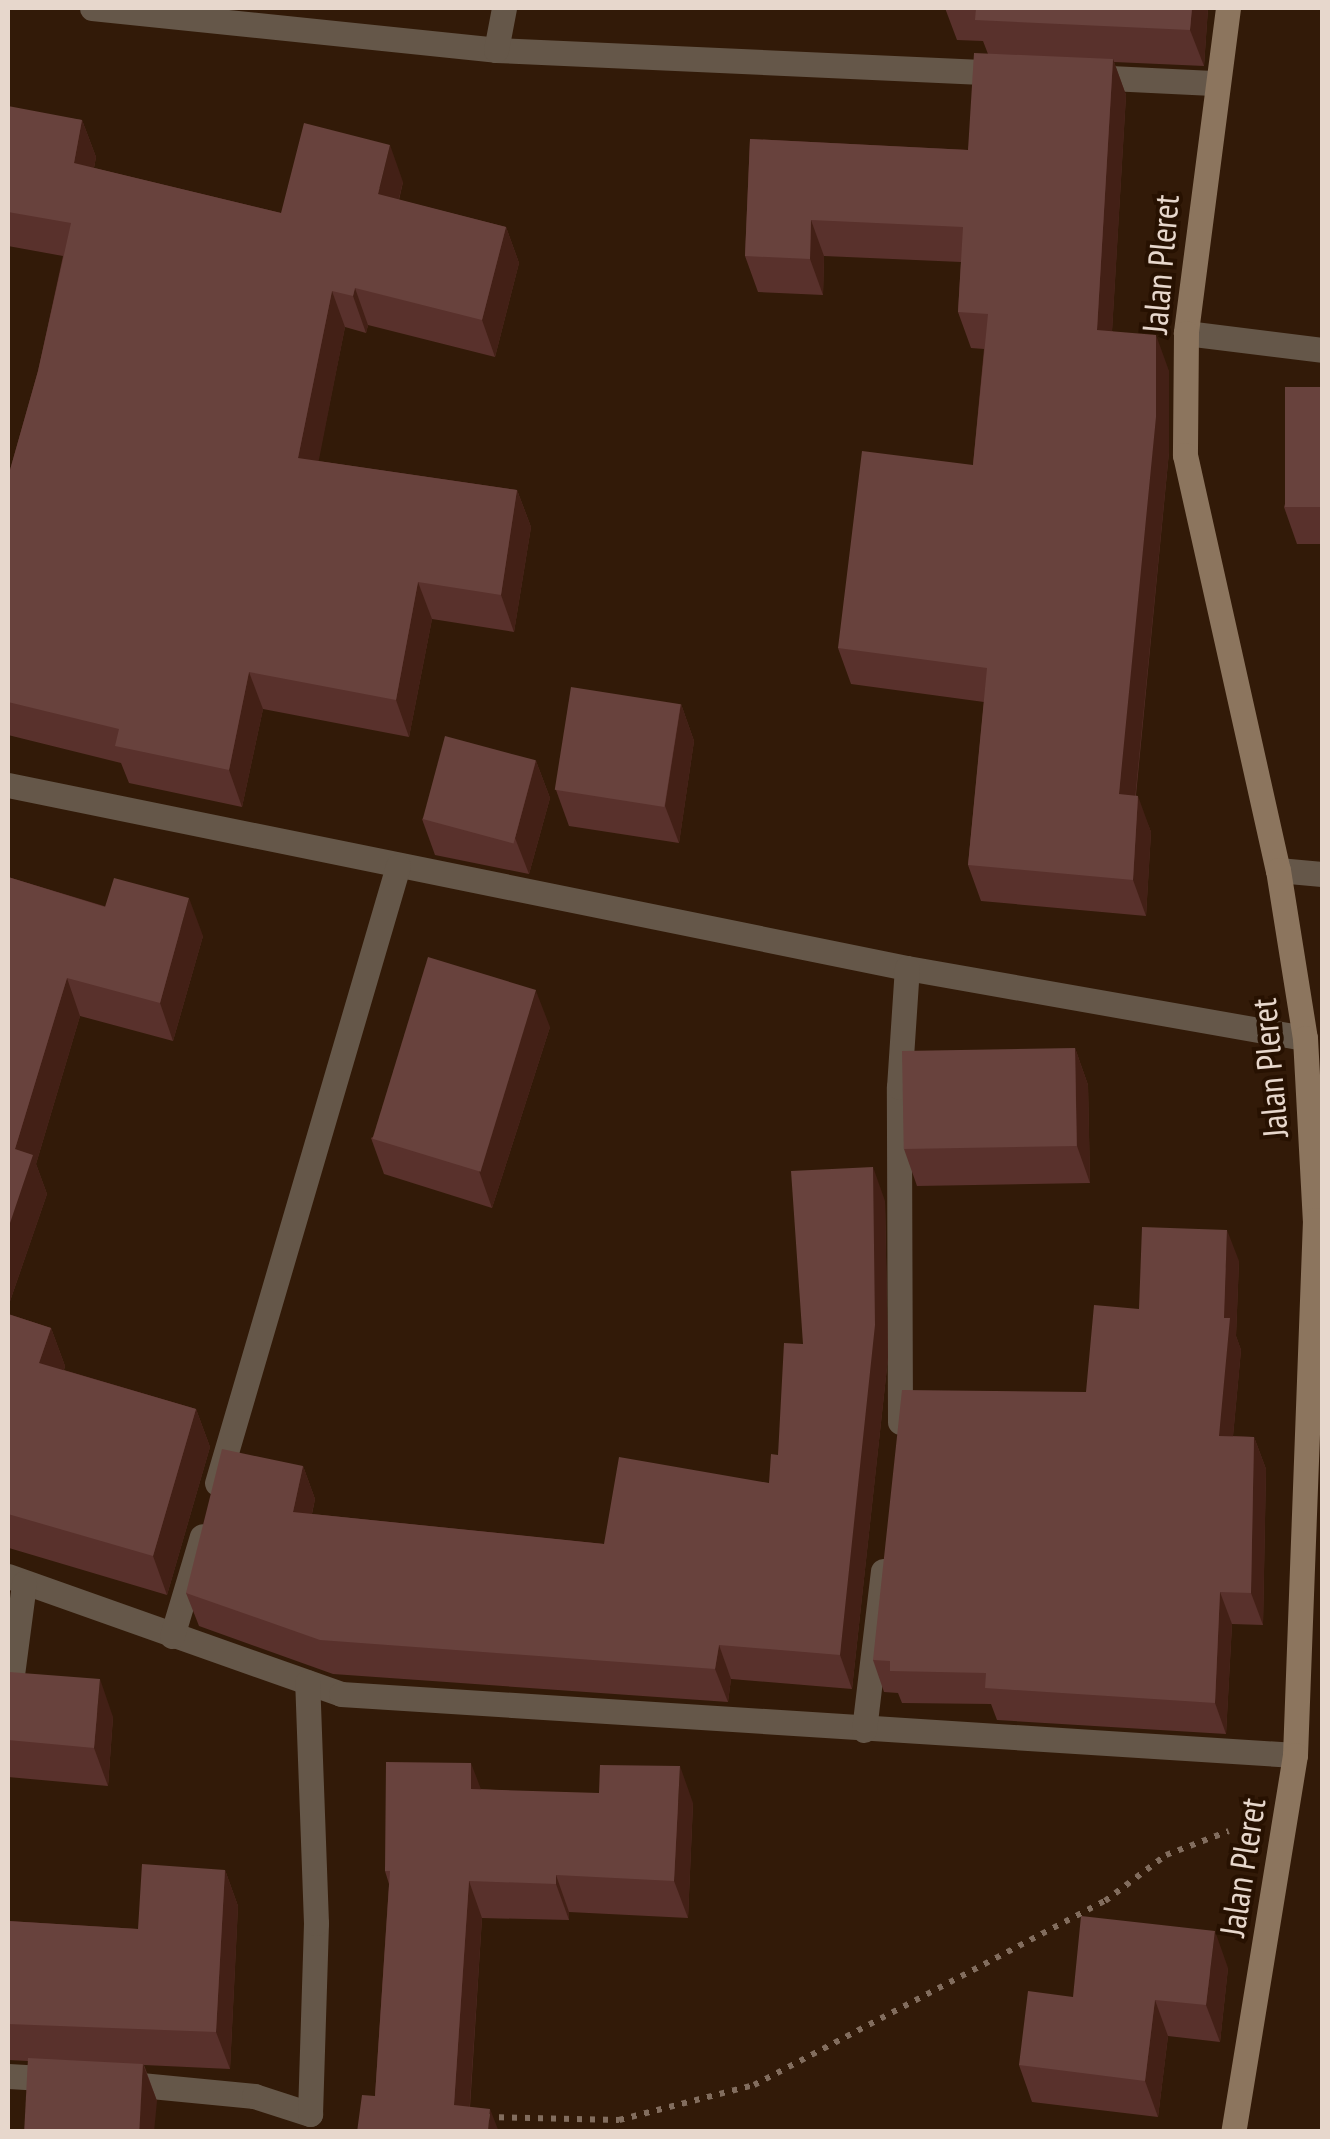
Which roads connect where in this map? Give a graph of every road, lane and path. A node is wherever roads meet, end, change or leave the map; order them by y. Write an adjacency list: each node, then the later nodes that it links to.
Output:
1 (92, 8): 4 (street)
2 (504, 8): 4 (street)
3 (1228, 8): 5 (main road, Jalan Pleret)
4 (496, 50): 5 (street)
5 (1213, 83): 6 (main road, Jalan Pleret)
6 (1186, 332): 7 (street); 10 (main road, Jalan Pleret)
7 (1322, 350)
8 (8, 785): 9 (street)
9 (398, 866): 12 (street); 17 (street)
10 (1278, 870): 11 (street); 13 (main road, Jalan Pleret)
11 (1322, 874)
12 (907, 968): 13 (street); 14 (street)
13 (1305, 1038): 21 (main road, Jalan Pleret)
14 (898, 1442)
15 (887, 1536): 20 (street)
16 (16, 1579): 17 (street); 19 (street)
17 (172, 1636): 18 (street)
18 (307, 1682): 20 (street); 23 (street)
19 (8, 1706)
20 (864, 1730): 21 (street)
21 (1295, 1755): 22 (main road, Jalan Pleret)
22 (1287, 1808): 24 (path); 25 (main road, Jalan Pleret)
23 (8, 2076)
24 (464, 2117)
25 (1233, 2132)

